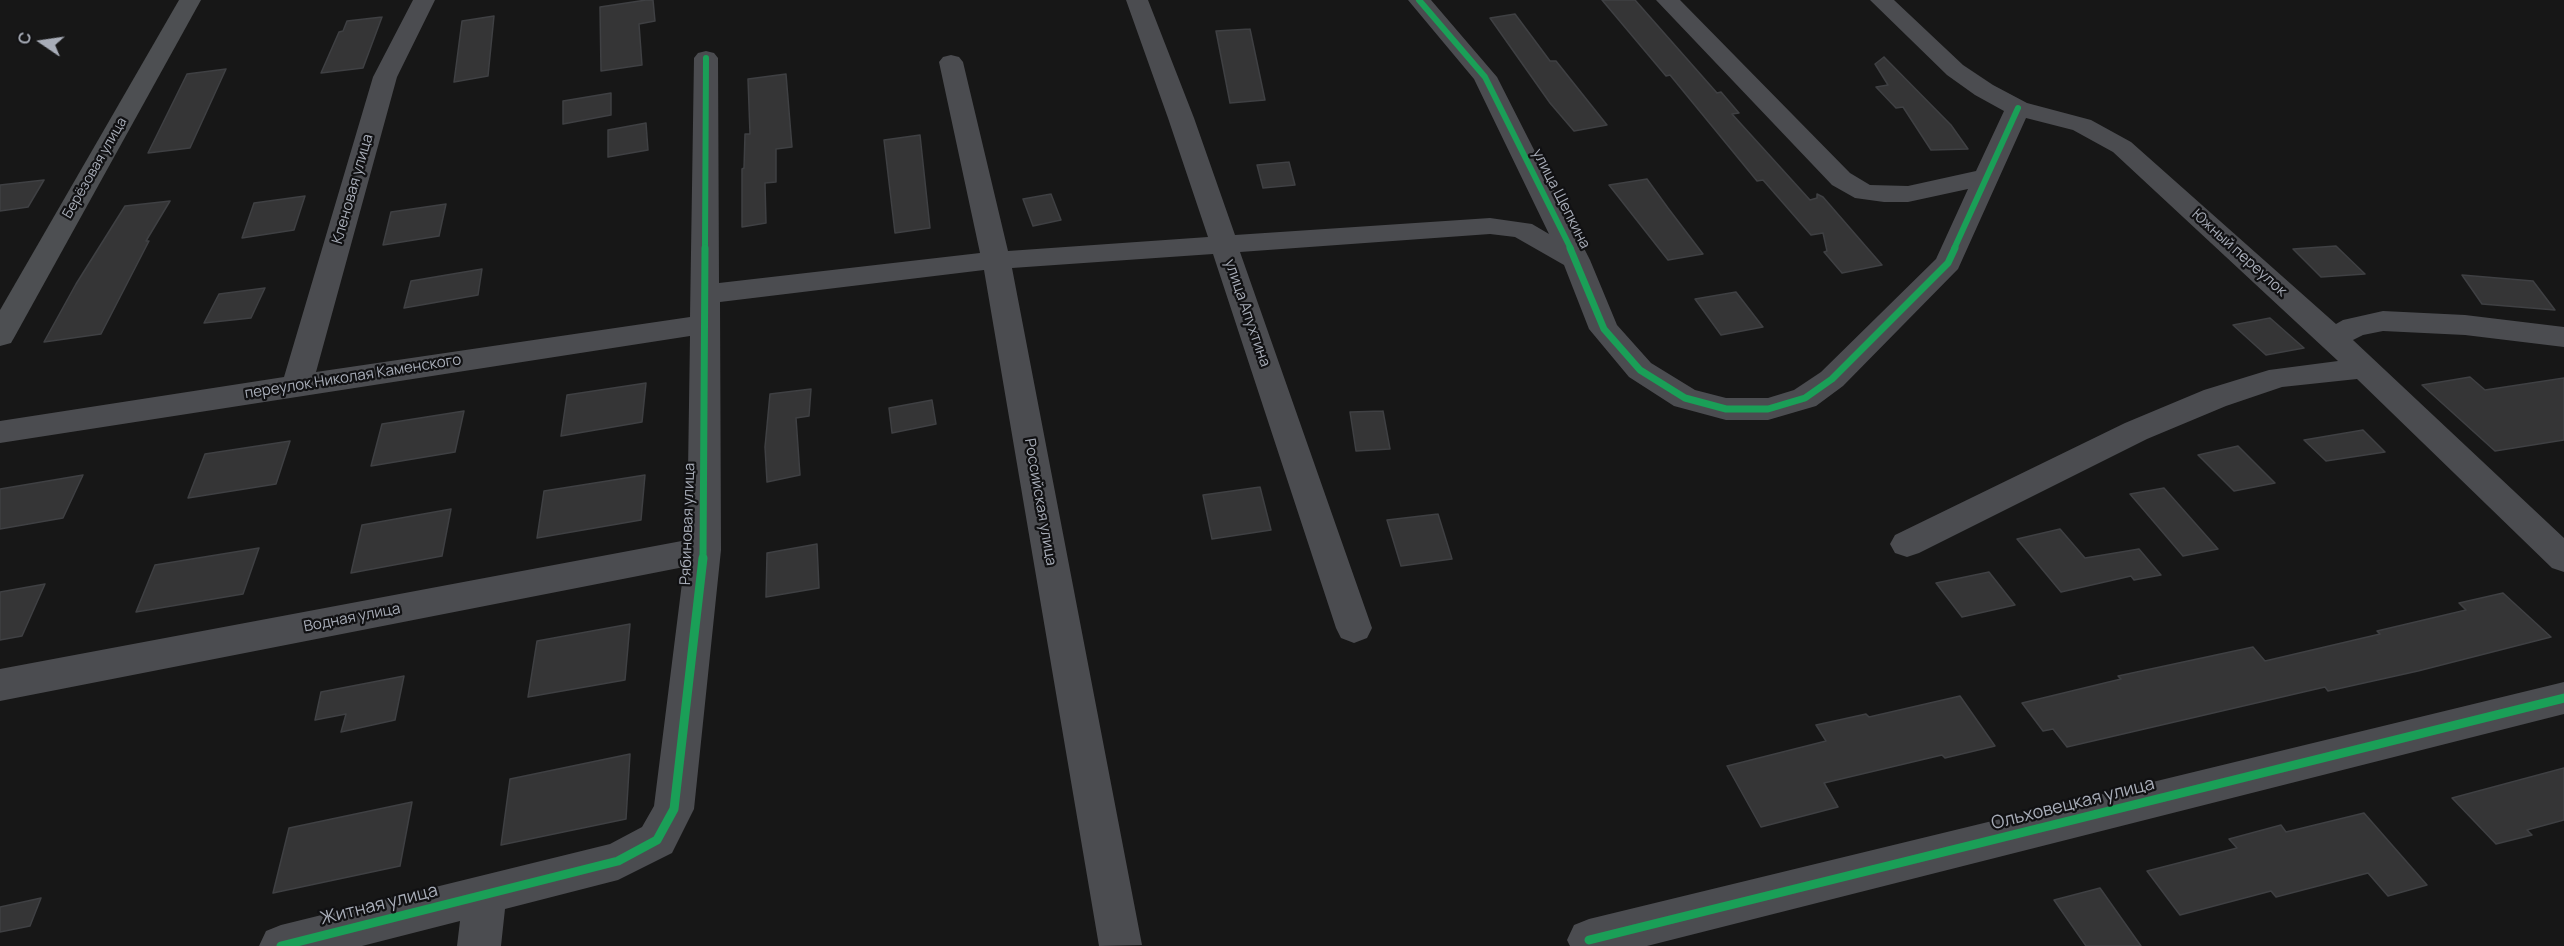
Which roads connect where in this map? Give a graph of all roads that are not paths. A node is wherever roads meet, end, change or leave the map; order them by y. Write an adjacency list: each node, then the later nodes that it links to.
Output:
1 (190, 0): 15 (main road, Берёзовая улица)
2 (424, 0): 19 (street, Кленовая улица)
3 (1137, 0): 11 (street, улица Апухтина)
4 (1419, 0): 13 (street, улица Щепкина)
5 (1667, 0): 10 (street)
6 (1881, 0): 9 (street, Южный переулок)
7 (706, 58): 14 (street, Рябиновая улица)
8 (951, 62): 12 (street, Российская улица)
9 (2018, 108): 10 (street, улица Щепкина); 17 (street, Южный переулок)
10 (1987, 177): 13 (street, улица Щепкина)
11 (1224, 244): 12 (street, переулок Николая Каменского); 13 (street, переулок Николая Каменского); 24 (street, улица Апухтина)
12 (996, 260): 14 (street, переулок Николая Каменского); 29 (street, Российская улица)
13 (1576, 260)
14 (706, 309): 19 (street, переулок Николая Каменского); 22 (street, Рябиновая улица)
15 (0, 336)
16 (2564, 337): 17 (street)
17 (2333, 338): 18 (street, Южный переулок)
18 (2365, 368): 21 (street); 23 (street, Южный переулок)
19 (297, 385): 20 (street, переулок Николая Каменского)
20 (0, 432)
21 (1907, 544)
22 (704, 550): 25 (street, Водная улица); 27 (street, Рябиновая улица)
23 (2564, 559)
24 (1354, 628)
25 (0, 685)
26 (2564, 698): 28 (street, Ольховецкая улица)
27 (485, 894): 30 (street, Житная улица); 31 (street)
28 (1589, 940)
29 (1119, 945)
30 (280, 946)
31 (479, 946)

